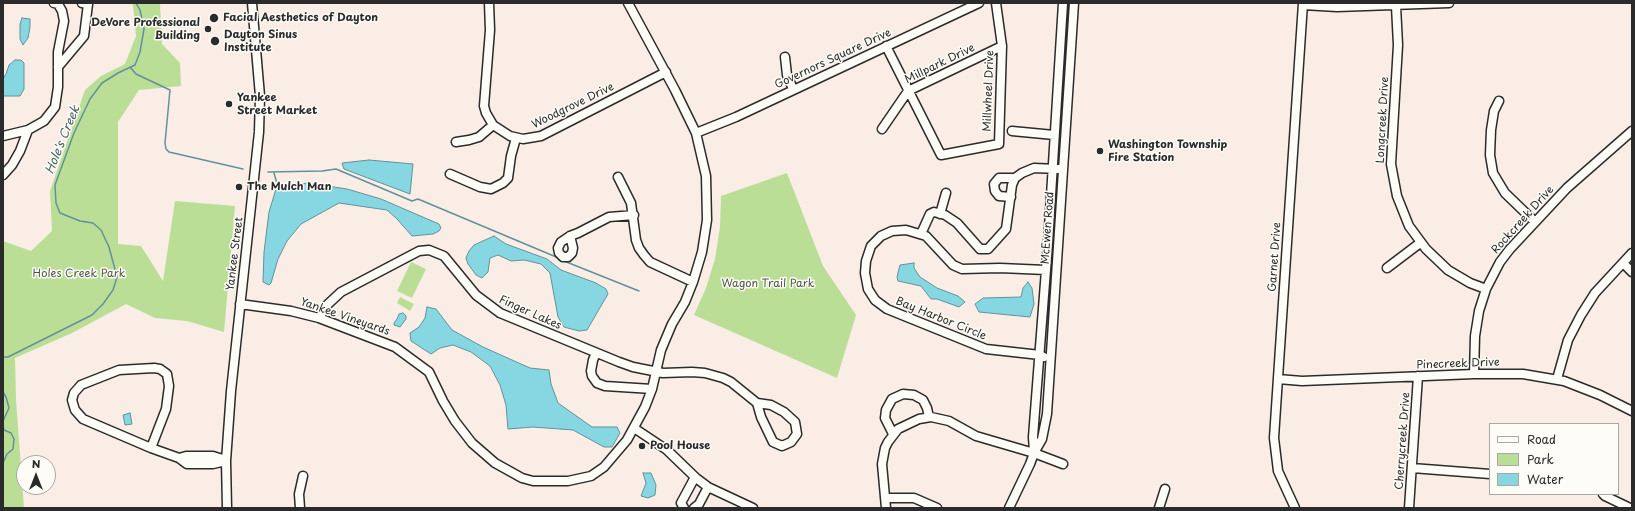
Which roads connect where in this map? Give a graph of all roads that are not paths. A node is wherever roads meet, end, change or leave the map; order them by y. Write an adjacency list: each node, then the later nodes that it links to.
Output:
1 (59, 3): 16 (street)
2 (82, 3): 16 (street)
3 (252, 3): 52 (street, Yankee Street)
4 (489, 3): 21 (street)
5 (628, 3): 17 (street, Yankee Vineyards)
6 (979, 3): 13 (street, Governors Square Drive)
7 (996, 3): 14 (street, Millwheel Drive)
8 (1063, 3): 27 (street, McEwen Road)
9 (1074, 3): 32 (street, McEwen Road)
10 (1449, 3): 12 (street)
11 (1303, 4): 12 (street); 60 (street, Garnet Drive)
12 (1396, 6): 44 (street, Longcreek Drive)
13 (886, 46): 18 (street, Governors Square Drive); 19 (street, Millwheel Drive)
14 (1002, 46): 19 (street, Millpark Drive); 19 (street, Millwheel Drive)
15 (785, 57): 18 (street)
16 (58, 67): 23 (street)
17 (666, 72): 26 (street, Yankee Vineyards); 29 (street, Woodgrove Drive)
18 (793, 89): 26 (street, Governors Square Drive)
19 (908, 91): 22 (street, Millpark Drive)
20 (1499, 101): 41 (street)
21 (493, 125): 29 (street, Woodgrove Drive); 30 (street)
22 (882, 129)
23 (28, 130): 28 (street); 33 (street)
24 (1012, 131): 27 (street)
25 (1632, 131): 41 (street, Rockcreek Drive)
26 (696, 133): 50 (street, Yankee Vineyards)
27 (1054, 135): 31 (street, McEwen Road)
28 (3, 136)
29 (516, 138): 34 (street)
30 (456, 142)
31 (1052, 168): 32 (street); 36 (street); 48 (street, McEwen Road)
32 (1063, 169): 56 (street, McEwen Road)
33 (3, 174)
34 (450, 174)
35 (618, 177): 40 (street)
36 (1015, 178): 38 (street); 38 (street)
37 (946, 193): 39 (street)
38 (1011, 197): 39 (street)
39 (940, 214): 42 (street)
40 (634, 215): 43 (street); 50 (street)
41 (1535, 222): 51 (street, Rockcreek Drive)
42 (921, 234): 48 (street); 55 (street, Bay Harbor Circle)
43 (570, 236)
44 (1420, 243): 47 (street); 51 (street, Longcreek Drive)
45 (1632, 253): 46 (street)
46 (1623, 263): 49 (street); 61 (street)
47 (1387, 268)
48 (1046, 270): 55 (street, McEwen Road)
49 (1632, 272)
50 (693, 282): 57 (street, Yankee Vineyards)
51 (1486, 289): 58 (street, Rockcreek Drive)
52 (240, 304): 53 (street, Yankee Vineyards); 70 (street, Yankee Street)
53 (322, 319): 54 (street, Finger Lakes); 66 (street, Yankee Vineyards)
54 (596, 353): 57 (street, Finger Lakes); 62 (street)
55 (1040, 355): 56 (street, Bay Harbor Circle); 69 (street, McEwen Road)
56 (1050, 359): 69 (street, McEwen Road)
57 (656, 372): 62 (street, Yankee Vineyards); 63 (street, Finger Lakes)
58 (1474, 374): 59 (street, Pinecreek Drive); 61 (street, Pinecreek Drive)
59 (1418, 376): 60 (street, Pinecreek Drive); 72 (street, Cherrycreek Drive)
60 (1278, 379): 89 (street, Garnet Drive)
61 (1557, 379): 64 (street, Pinecreek Drive)
62 (652, 389): 66 (street, Yankee Vineyards)
63 (757, 403): 63 (street)
64 (1632, 411)
65 (929, 417): 67 (street); 67 (street); 69 (street)
66 (634, 428): 75 (street)
67 (893, 434): 79 (street)
68 (152, 448): 68 (street); 70 (street)
69 (1034, 453): 71 (street); 87 (street, McEwen Road)
70 (226, 461): 80 (street, Yankee Street)
71 (1063, 464)
72 (1412, 468): 73 (street); 90 (street, Cherrycreek Drive)
73 (1489, 474)
74 (303, 476): 81 (street)
75 (695, 477): 76 (street); 82 (street)
76 (708, 487): 83 (street); 84 (street)
77 (1165, 489): 88 (street)
78 (1604, 495): 91 (street)
79 (885, 498): 85 (street); 86 (street)
80 (227, 508)
81 (300, 508)
82 (684, 508)
83 (694, 508)
84 (753, 508)
85 (886, 508)
86 (937, 508)
87 (1009, 508)
88 (1159, 508)
89 (1295, 508)
90 (1409, 508)
91 (1630, 508)

